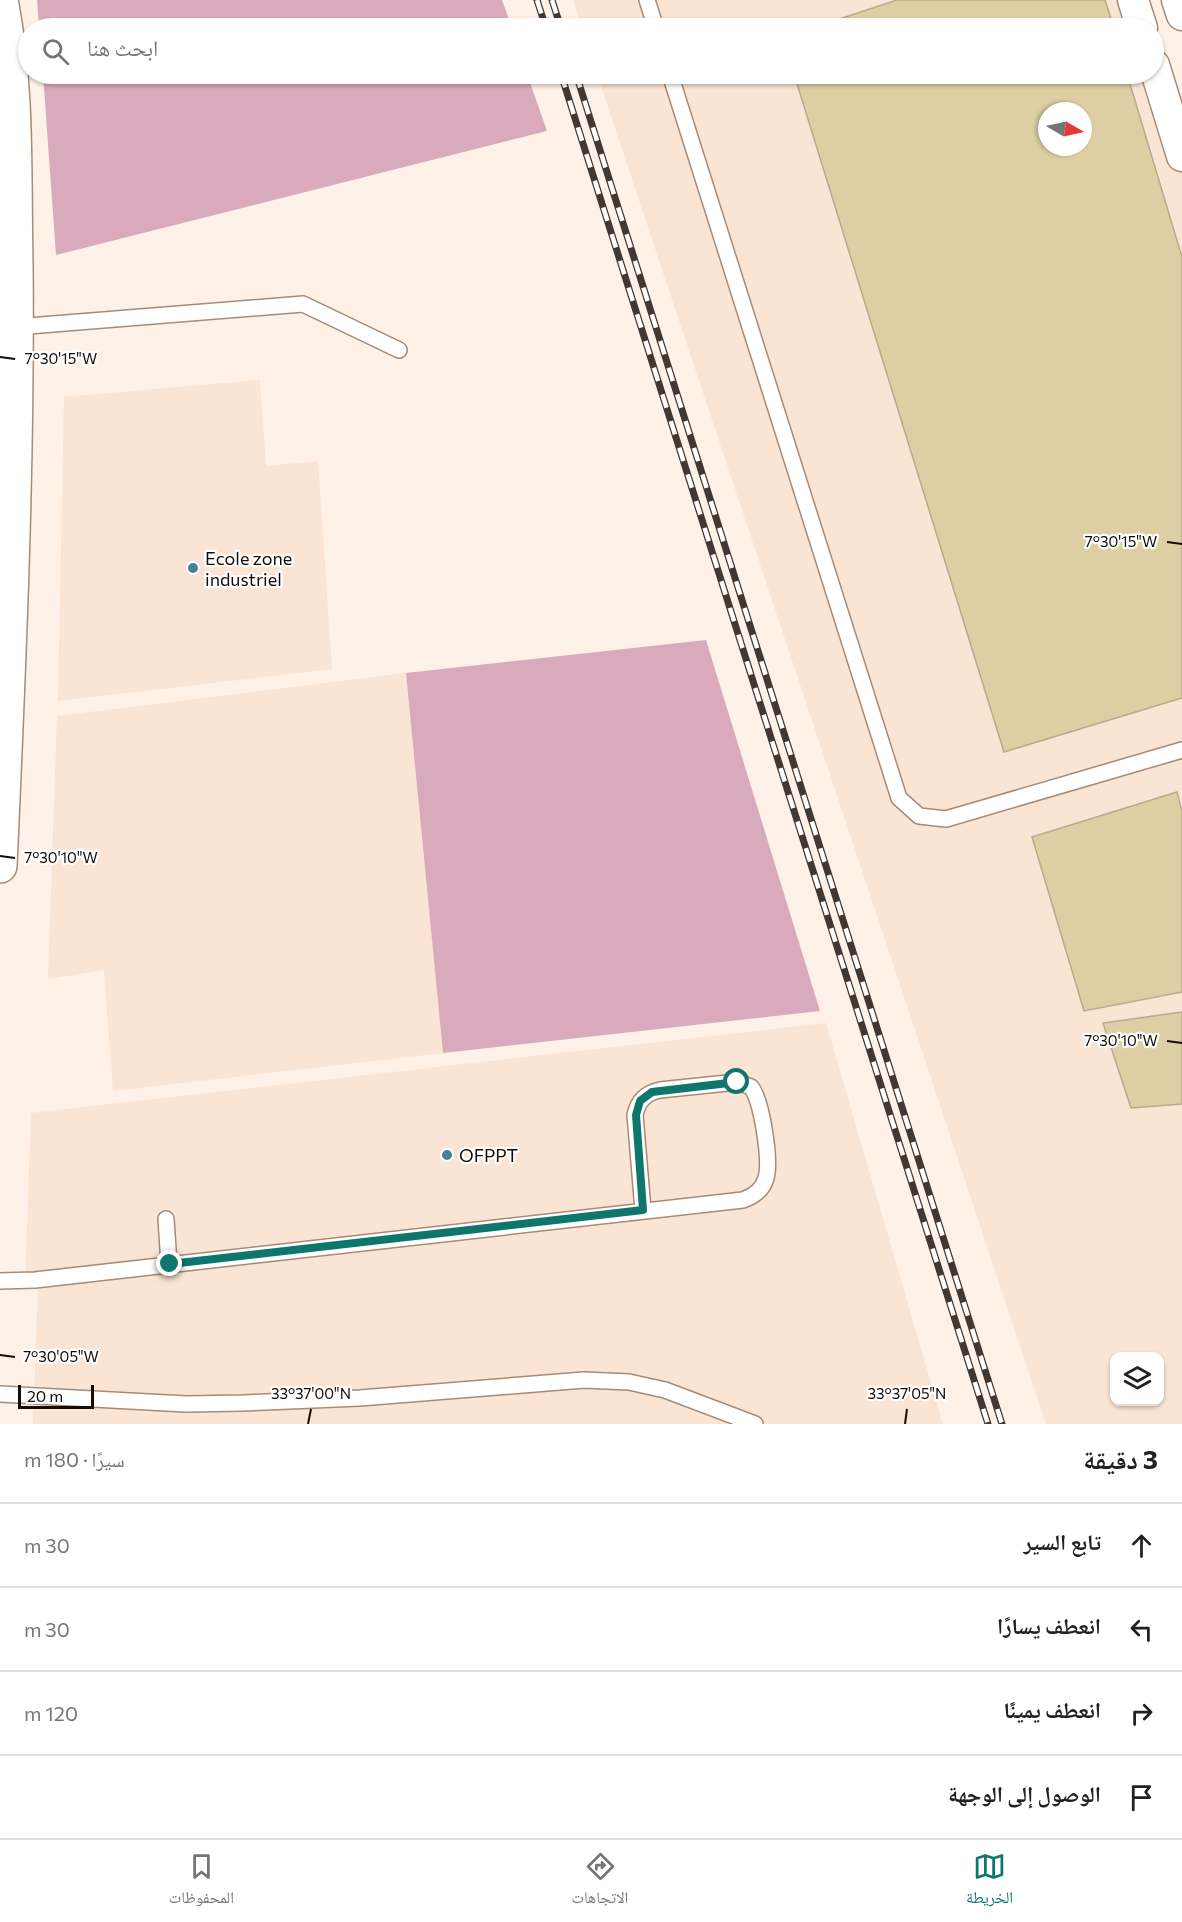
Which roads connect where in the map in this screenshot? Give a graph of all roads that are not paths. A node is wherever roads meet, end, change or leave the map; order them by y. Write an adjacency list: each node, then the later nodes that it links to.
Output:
1 (1, 0): 11 (main road)
2 (647, 0): 6 (lane)
3 (1133, 0): 7 (street)
4 (1177, 0): 5 (street)
5 (1182, 15)
6 (653, 18)
7 (1139, 18)
8 (673, 84): 13 (lane)
9 (1160, 84): 10 (street)
10 (1182, 156)
11 (16, 327): 12 (lane); 14 (main road)
12 (399, 350)
13 (1182, 750)
14 (0, 866)
15 (643, 1210): 15 (lane); 17 (lane)
16 (166, 1219): 17 (lane)
17 (170, 1264): 18 (lane)
18 (0, 1281)
19 (0, 1394): 20 (lane)
20 (755, 1424)

